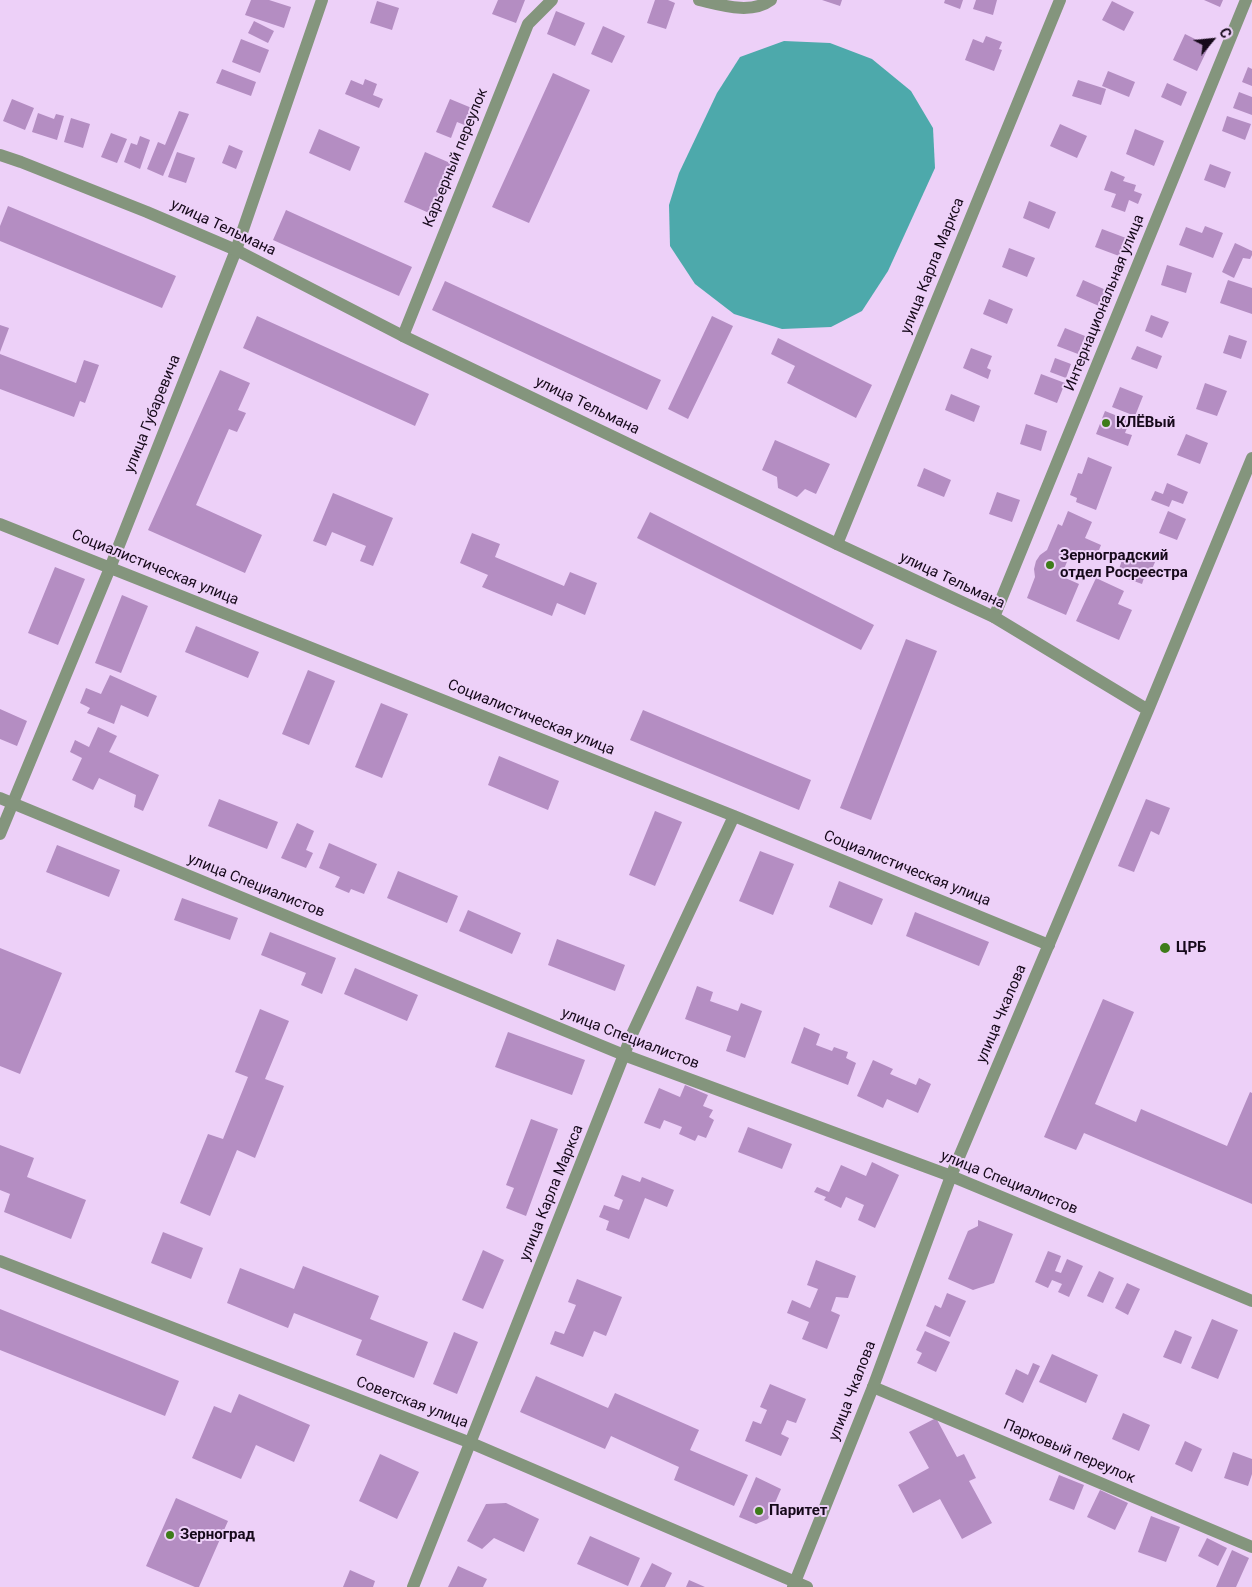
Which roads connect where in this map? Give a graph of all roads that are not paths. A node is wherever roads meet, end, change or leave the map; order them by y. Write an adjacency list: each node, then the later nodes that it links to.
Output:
1 (322, 0): 8 (street, улица Губаревича)
2 (552, 0): 9 (street, Карьерный переулок)
3 (699, 0): 4 (street)
4 (771, 0)
5 (1060, 0): 12 (street, улица Карла Маркса)
6 (1246, 0): 14 (street, Интернациональная улица)
7 (0, 155): 8 (street, улица Тельмана)
8 (236, 250): 9 (street, улица Тельмана); 13 (street, улица Губаревича)
9 (403, 336): 12 (street, улица Тельмана)
10 (1252, 458): 15 (street, улица Чкалова)
11 (0, 524): 13 (street, Социалистическая улица)
12 (837, 544): 14 (street, улица Тельмана)
13 (110, 568): 17 (street, улица Губаревича); 18 (street, Социалистическая улица)
14 (994, 617): 15 (street, улица Тельмана)
15 (1148, 710): 20 (street, улица Чкалова)
16 (0, 798): 17 (street, улица Специалистов)
17 (14, 804): 19 (street, улица Губаревича); 21 (street, улица Специалистов)
18 (734, 816): 20 (street, Социалистическая улица); 21 (street, улица Карла Маркса)
19 (0, 834)
20 (1049, 945): 22 (street, улица Чкалова)
21 (624, 1055): 22 (street, улица Специалистов); 26 (street, улица Карла Маркса)
22 (951, 1176): 24 (street, улица Специалистов); 25 (street, улица Чкалова)
23 (0, 1261): 26 (street, Советская улица)
24 (1252, 1301)
25 (873, 1387): 27 (street, Парковый переулок); 28 (street, улица Чкалова)
26 (471, 1443): 28 (street, Советская улица); 29 (street, улица Карла Маркса)
27 (1252, 1547)
28 (798, 1585)
29 (413, 1587)

